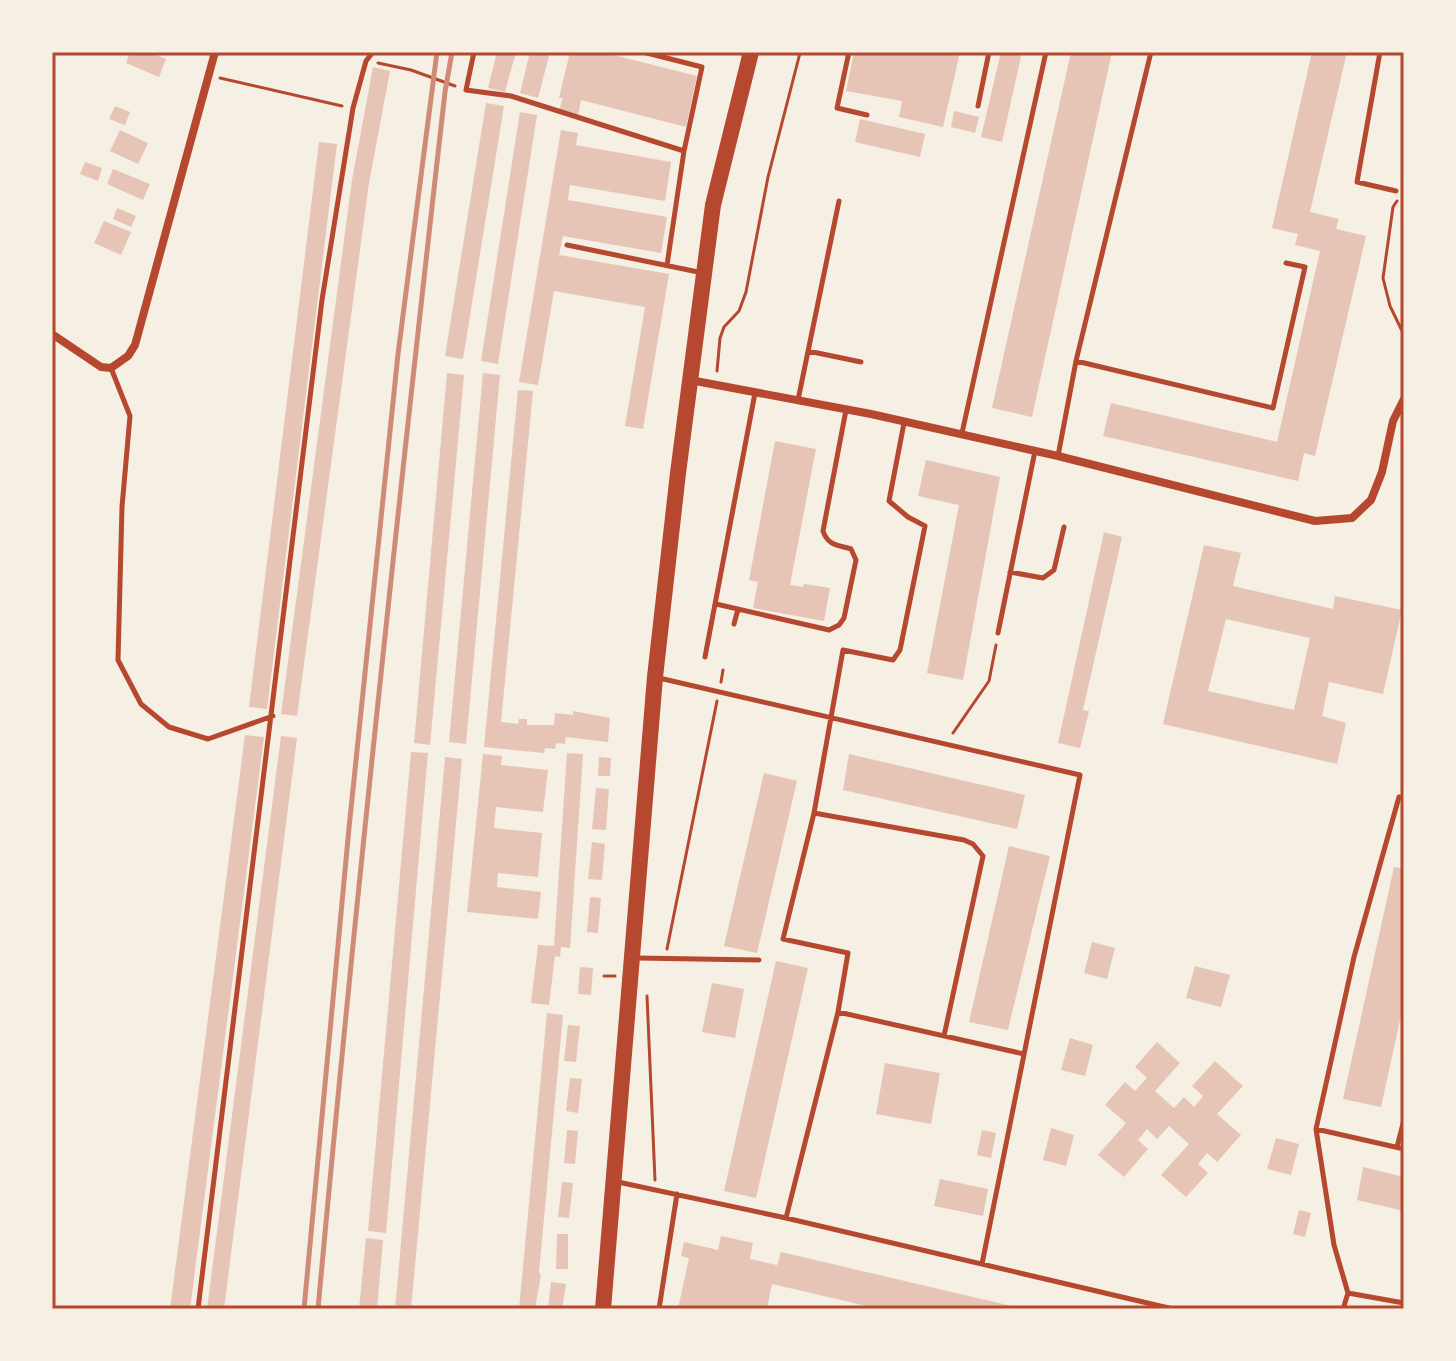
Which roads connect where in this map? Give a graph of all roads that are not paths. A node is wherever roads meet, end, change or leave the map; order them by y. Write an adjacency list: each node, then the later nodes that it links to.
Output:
1 (215, 52): 24 (street)
2 (373, 52): 42 (lane)
3 (474, 52): 13 (lane)
4 (643, 52): 13 (lane)
5 (751, 52): 19 (main road)
6 (849, 52): 12 (lane)
7 (989, 52): 11 (lane)
8 (1046, 52): 31 (lane)
9 (1151, 52): 22 (lane)
10 (1380, 52): 14 (lane)
11 (978, 106)
12 (867, 115)
13 (684, 151): 18 (lane)
14 (1396, 191)
15 (839, 201): 21 (lane)
16 (567, 245): 18 (lane)
17 (1286, 263): 22 (lane)
18 (667, 265): 19 (lane)
19 (704, 273): 25 (main road)
20 (52, 334): 24 (street)
21 (808, 351): 23 (lane); 28 (lane)
22 (1076, 361): 33 (lane)
23 (861, 362)
24 (111, 368): 42 (lane)
25 (690, 380): 26 (street); 41 (main road)
26 (756, 392): 28 (street); 36 (lane)
27 (1404, 399): 33 (street)
28 (798, 400): 29 (street)
29 (846, 409): 30 (street); 37 (lane)
30 (904, 423): 31 (street); 43 (lane)
31 (961, 434): 32 (street)
32 (1035, 451): 33 (street); 35 (lane)
33 (1058, 456)
34 (1064, 527): 35 (lane)
35 (1010, 572): 39 (lane)
36 (716, 604): 37 (lane); 40 (lane)
37 (738, 609): 38 (lane)
38 (734, 624)
39 (998, 633)
40 (705, 657)
41 (655, 677): 43 (lane); 46 (main road)
42 (273, 716): 60 (lane)
43 (831, 717): 45 (lane); 50 (lane)
44 (1404, 798): 52 (lane)
45 (814, 813): 48 (lane); 49 (lane)
46 (632, 958): 47 (lane); 54 (main road)
47 (759, 960)
48 (838, 1012): 49 (lane); 56 (lane)
49 (944, 1036): 50 (lane)
50 (1024, 1054): 57 (lane)
51 (1404, 1120): 53 (lane)
52 (1316, 1129): 53 (lane); 58 (lane)
53 (1401, 1148)
54 (613, 1181): 55 (lane); 61 (main road)
55 (677, 1194): 56 (lane); 62 (lane)
56 (786, 1218): 57 (lane)
57 (982, 1264): 63 (lane)
58 (1348, 1293): 59 (lane); 64 (lane)
59 (1404, 1303)
60 (198, 1309)
61 (603, 1309)
62 (659, 1309)
63 (1173, 1309)
64 (1343, 1309)

